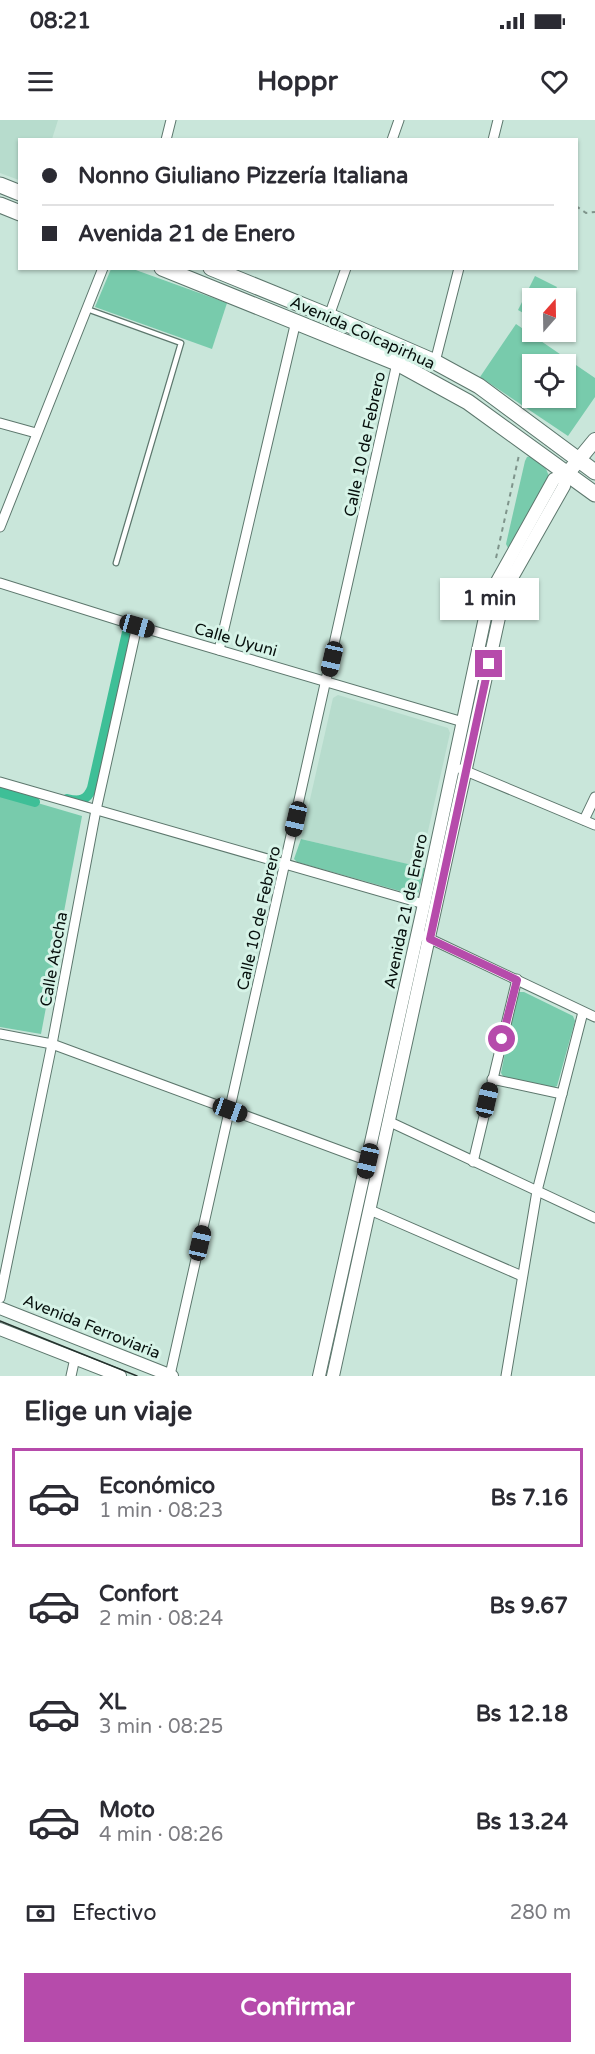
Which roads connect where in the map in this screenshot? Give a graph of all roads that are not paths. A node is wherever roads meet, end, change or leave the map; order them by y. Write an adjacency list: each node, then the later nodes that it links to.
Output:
1 (171, 120): 4 (street)
2 (399, 120): 5 (street)
3 (498, 120): 6 (street)
4 (166, 138)
5 (393, 138)
6 (494, 138)
7 (0, 185): 8 (main road)
8 (18, 192)
9 (0, 205): 10 (main road)
10 (18, 212)
11 (102, 270): 16 (street)
12 (167, 270): 18 (main road, Avenida Colcapirhua)
13 (216, 270): 17 (main road, Avenida Colcapirhua)
14 (345, 270): 17 (street)
15 (458, 270): 19 (street)
16 (87, 309): 22 (street); 29 (lane)
17 (329, 316): 19 (main road, Avenida Colcapirhua)
18 (296, 321): 20 (main road, Avenida Colcapirhua); 32 (street)
19 (435, 362): 24 (main road, Avenida Colcapirhua)
20 (397, 363): 26 (main road, Avenida Colcapirhua); 33 (street, Calle 10 de Febrero)
21 (0, 423): 22 (street)
22 (36, 433): 28 (street)
23 (595, 440): 24 (main road, Avenida 21 de Enero)
24 (577, 460): 25 (main road, Avenida Colcapirhua); 26 (main road, Avenida 21 de Enero)
25 (595, 472)
26 (567, 474): 27 (main road, Avenida Colcapirhua); 34 (street, Avenida 21 de Enero); 36 (street, Avenida 21 de Enero)
27 (595, 494)
28 (0, 527)
29 (116, 563)
30 (0, 583): 31 (street, Calle Uyuni)
31 (137, 626): 32 (street, Calle Uyuni); 39 (street, Calle Atocha)
32 (219, 650): 33 (street, Calle Uyuni)
33 (327, 682): 34 (street, Calle Uyuni); 42 (street, Calle 10 de Febrero)
34 (463, 722): 35 (street, Avenida 21 de Enero)
35 (453, 765): 36 (street); 43 (street, Avenida 21 de Enero)
36 (466, 771): 40 (street); 45 (street, Avenida 21 de Enero)
37 (0, 782): 39 (street)
38 (595, 797): 40 (street)
39 (96, 810): 42 (street); 50 (street, Calle Atocha)
40 (584, 820): 41 (street)
41 (595, 825)
42 (285, 864): 43 (street); 53 (street, Calle 10 de Febrero)
43 (424, 904): 44 (street, Avenida 21 de Enero)
44 (418, 933): 45 (street); 56 (street, Avenida 21 de Enero)
45 (430, 939): 46 (street); 54 (street, Avenida 21 de Enero)
46 (517, 980): 47 (street); 51 (street)
47 (583, 1012): 48 (street); 52 (street)
48 (595, 1017)
49 (0, 1034): 50 (street)
50 (52, 1044): 53 (street); 61 (street, Calle Atocha)
51 (492, 1079): 52 (street); 55 (street)
52 (562, 1094): 57 (street)
53 (230, 1110): 56 (street); 67 (street, Calle 10 de Febrero)
54 (390, 1122): 55 (street); 56 (street, Avenida 21 de Enero)
55 (473, 1162): 57 (street)
56 (373, 1163): 58 (street, Avenida 21 de Enero); 68 (street, Avenida 21 de Enero)
57 (537, 1191): 59 (street); 60 (street)
58 (370, 1210): 60 (street); 69 (street, Avenida 21 de Enero)
59 (595, 1218)
60 (522, 1276): 70 (street)
61 (0, 1298)
62 (0, 1308): 67 (street, Avenida Ferroviaria)
63 (0, 1329): 64 (street)
64 (75, 1358): 65 (street); 66 (street)
65 (71, 1376)
66 (120, 1376)
67 (171, 1376)
68 (319, 1376)
69 (333, 1376)
70 (506, 1376)

